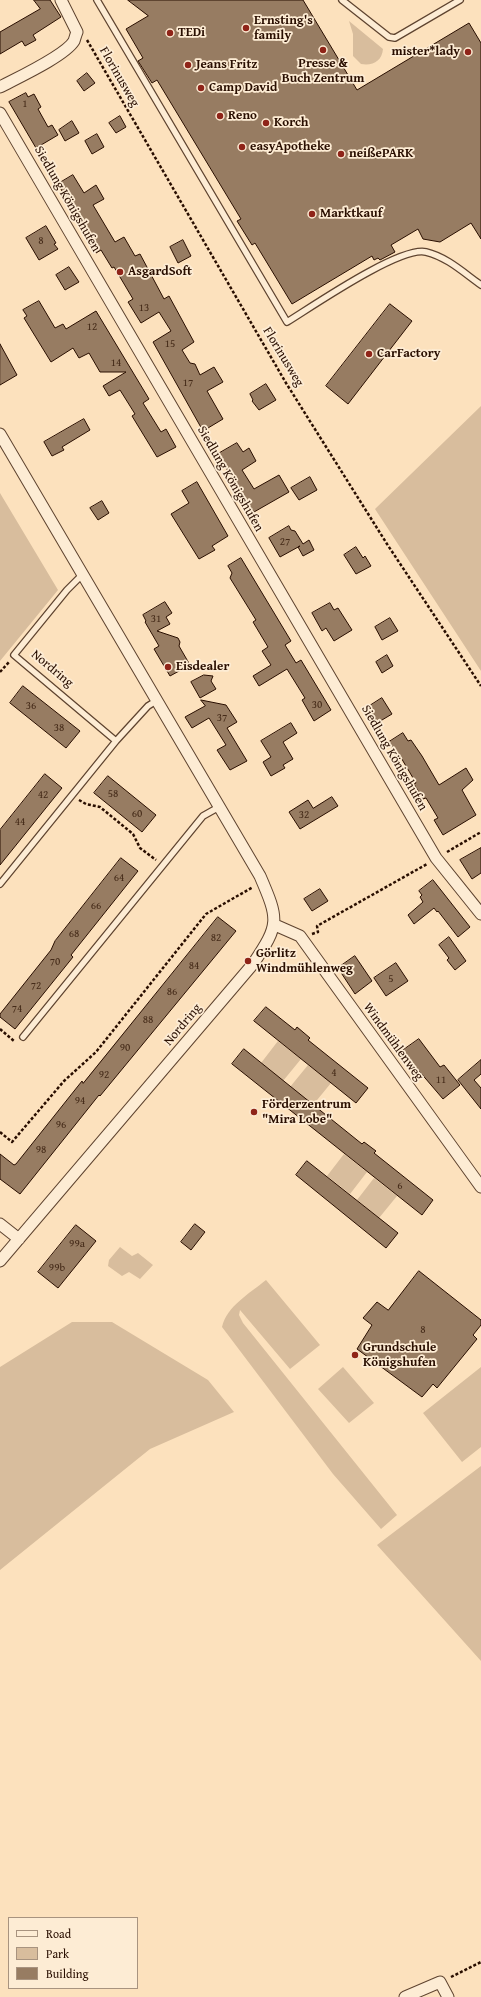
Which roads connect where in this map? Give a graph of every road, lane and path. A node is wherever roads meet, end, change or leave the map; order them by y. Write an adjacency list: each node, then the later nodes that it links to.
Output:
1 (61, 0): 5 (street)
2 (97, 0): 8 (lane)
3 (342, 0): 4 (lane)
4 (460, 0)
5 (77, 32): 6 (street); 11 (path, Florinusweg)
6 (0, 87)
7 (0, 113): 17 (street, Siedlung Königshufen)
8 (481, 285)
9 (0, 434): 10 (street)
10 (82, 575): 12 (street); 13 (lane, Nordring)
11 (481, 686)
12 (156, 701): 13 (lane); 15 (street)
13 (116, 741): 14 (lane)
14 (71, 796): 18 (path); 20 (lane)
15 (219, 807): 18 (lane); 19 (street)
16 (481, 832): 17 (path)
17 (436, 858): 21 (street, Siedlung Königshufen); 23 (path)
18 (162, 866): 25 (lane)
19 (263, 882): 22 (street); 26 (path)
20 (0, 884)
21 (481, 914)
22 (275, 925): 23 (street); 29 (street, Nordring)
23 (300, 936): 27 (street, Windmühlenweg)
24 (0, 1029): 25 (path)
25 (23, 1037)
26 (0, 1132)
27 (481, 1187)
28 (0, 1224): 29 (street)
29 (19, 1239): 30 (street, Nordring)
30 (0, 1261)
31 (481, 1962): 32 (path)
32 (440, 1982): 33 (street); 34 (street)
33 (405, 1997)
34 (448, 1997)

